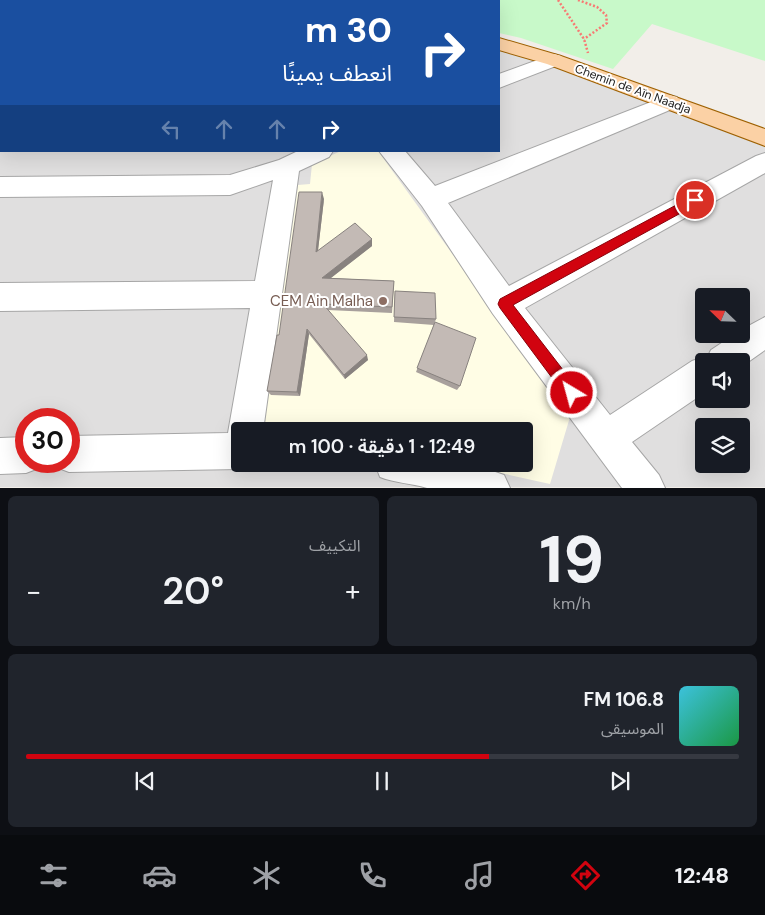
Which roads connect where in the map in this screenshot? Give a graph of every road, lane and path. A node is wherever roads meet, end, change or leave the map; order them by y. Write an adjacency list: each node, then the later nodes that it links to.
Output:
1 (558, 0): 3 (path)
2 (578, 0): 3 (path)
3 (584, 39): 6 (path)
4 (500, 44): 5 (main road, Chemin de Aïn Naadja)
5 (554, 60): 6 (main road, Chemin de Aïn Naadja); 7 (street)
6 (595, 75): 8 (main road, Chemin de Aïn Naadja)
7 (500, 81)
8 (669, 102): 9 (main road, Chemin de Aïn Naadja); 15 (street)
9 (765, 138)
10 (319, 152): 13 (street)
11 (392, 152): 15 (street)
12 (765, 162): 18 (street)
13 (288, 166): 14 (street); 16 (street)
14 (0, 187)
15 (431, 199): 18 (street)
16 (266, 294): 17 (street); 22 (street)
17 (0, 297)
18 (504, 304): 23 (street)
19 (765, 332): 20 (street)
20 (734, 353)
21 (695, 379): 23 (street)
22 (246, 422)
23 (606, 438): 30 (street)
24 (231, 451): 25 (street)
25 (80, 454)
26 (15, 455): 27 (street)
27 (0, 456)
28 (408, 472): 29 (street)
29 (491, 488)
30 (646, 488)

